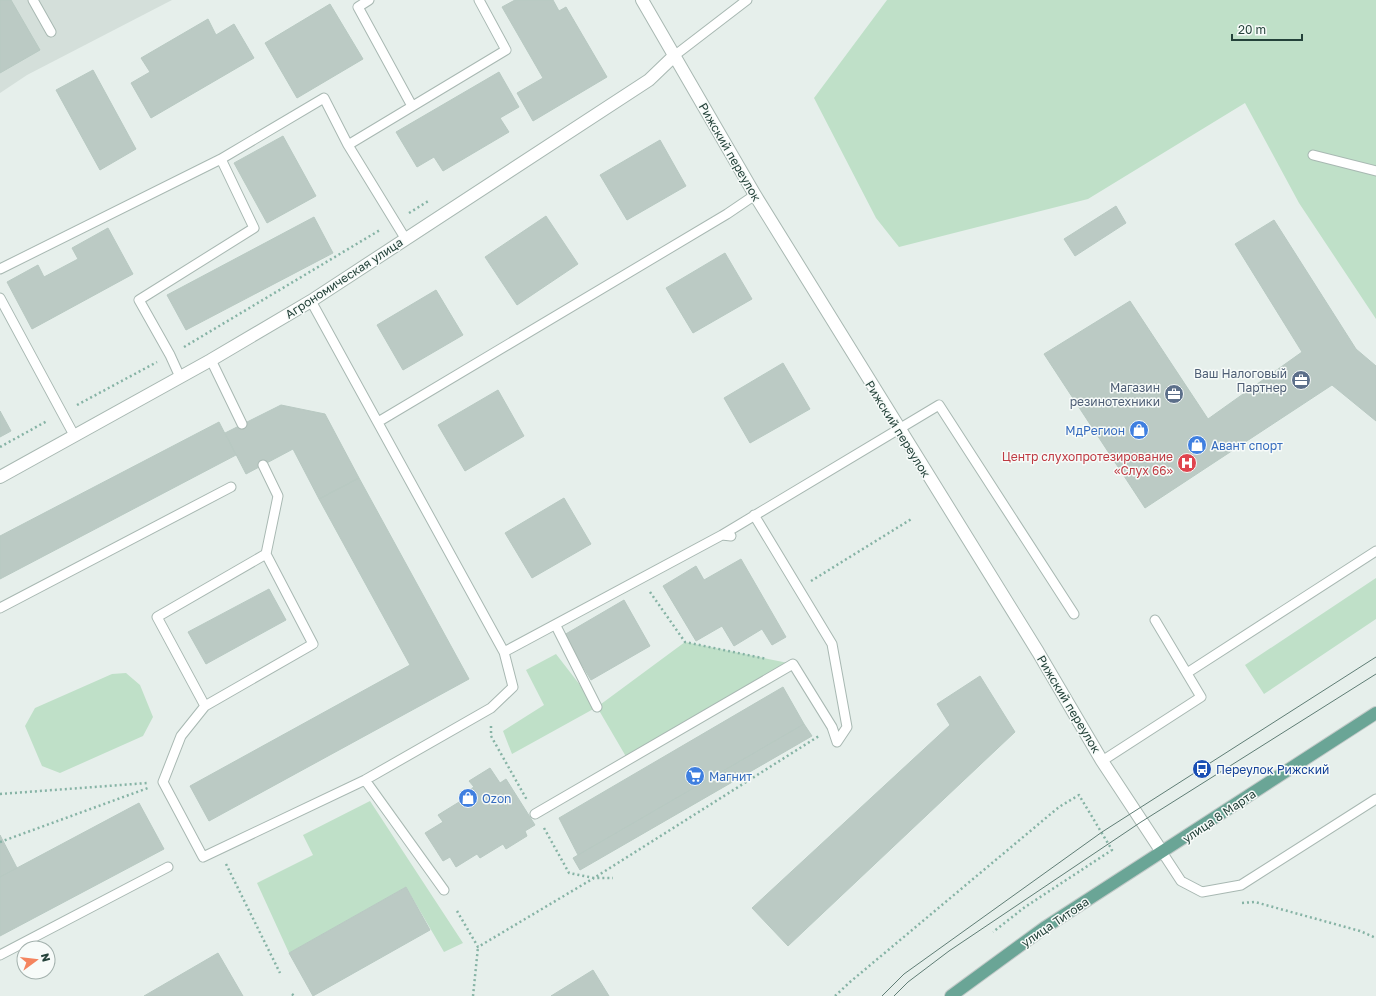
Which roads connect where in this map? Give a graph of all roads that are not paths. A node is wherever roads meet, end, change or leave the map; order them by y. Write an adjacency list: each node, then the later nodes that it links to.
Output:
1 (33, 0): 6 (lane)
2 (369, 0): 8 (lane)
3 (478, 0): 8 (lane)
4 (642, 0): 7 (street, Рижский переулок)
5 (747, 0): 7 (lane)
6 (51, 32)
7 (674, 56): 13 (street, Рижский переулок); 14 (street, Агрономическая улица)
8 (412, 106): 9 (lane)
9 (348, 145): 11 (lane); 14 (lane)
10 (1313, 156): 12 (lane)
11 (220, 159): 15 (lane); 19 (lane)
12 (1376, 171)
13 (755, 195): 20 (lane); 22 (street, Рижский переулок)
14 (405, 238): 17 (street, Агрономическая улица)
15 (0, 269)
16 (0, 298): 23 (lane)
17 (311, 301): 18 (street, Агрономическая улица); 20 (lane)
18 (211, 360): 19 (street, Агрономическая улица); 21 (lane)
19 (180, 377): 23 (street, Агрономическая улица)
20 (378, 422): 34 (lane)
21 (242, 424)
22 (899, 430): 27 (lane); 31 (lane); 39 (street, Рижский переулок)
23 (74, 435): 25 (street, Агрономическая улица)
24 (263, 465): 29 (lane)
25 (0, 477)
26 (232, 488): 30 (lane)
27 (754, 515): 33 (lane); 42 (lane)
28 (1376, 551): 35 (lane)
29 (266, 554): 36 (lane); 36 (lane)
30 (0, 608)
31 (1074, 614)
32 (1155, 620): 35 (lane)
33 (556, 626): 34 (lane); 37 (lane)
34 (504, 652): 40 (lane)
35 (1187, 673): 39 (lane)
36 (205, 706): 40 (lane)
37 (597, 707)
38 (1376, 713): 43 (main road, улица 8 Марта)
39 (1102, 761): 43 (street, Рижский переулок)
40 (365, 780): 45 (lane)
41 (1376, 799): 43 (lane)
42 (535, 814)
43 (1162, 852): 47 (main road, улица Титова)
44 (168, 867): 46 (lane)
45 (444, 890)
46 (0, 955)
47 (951, 996)

